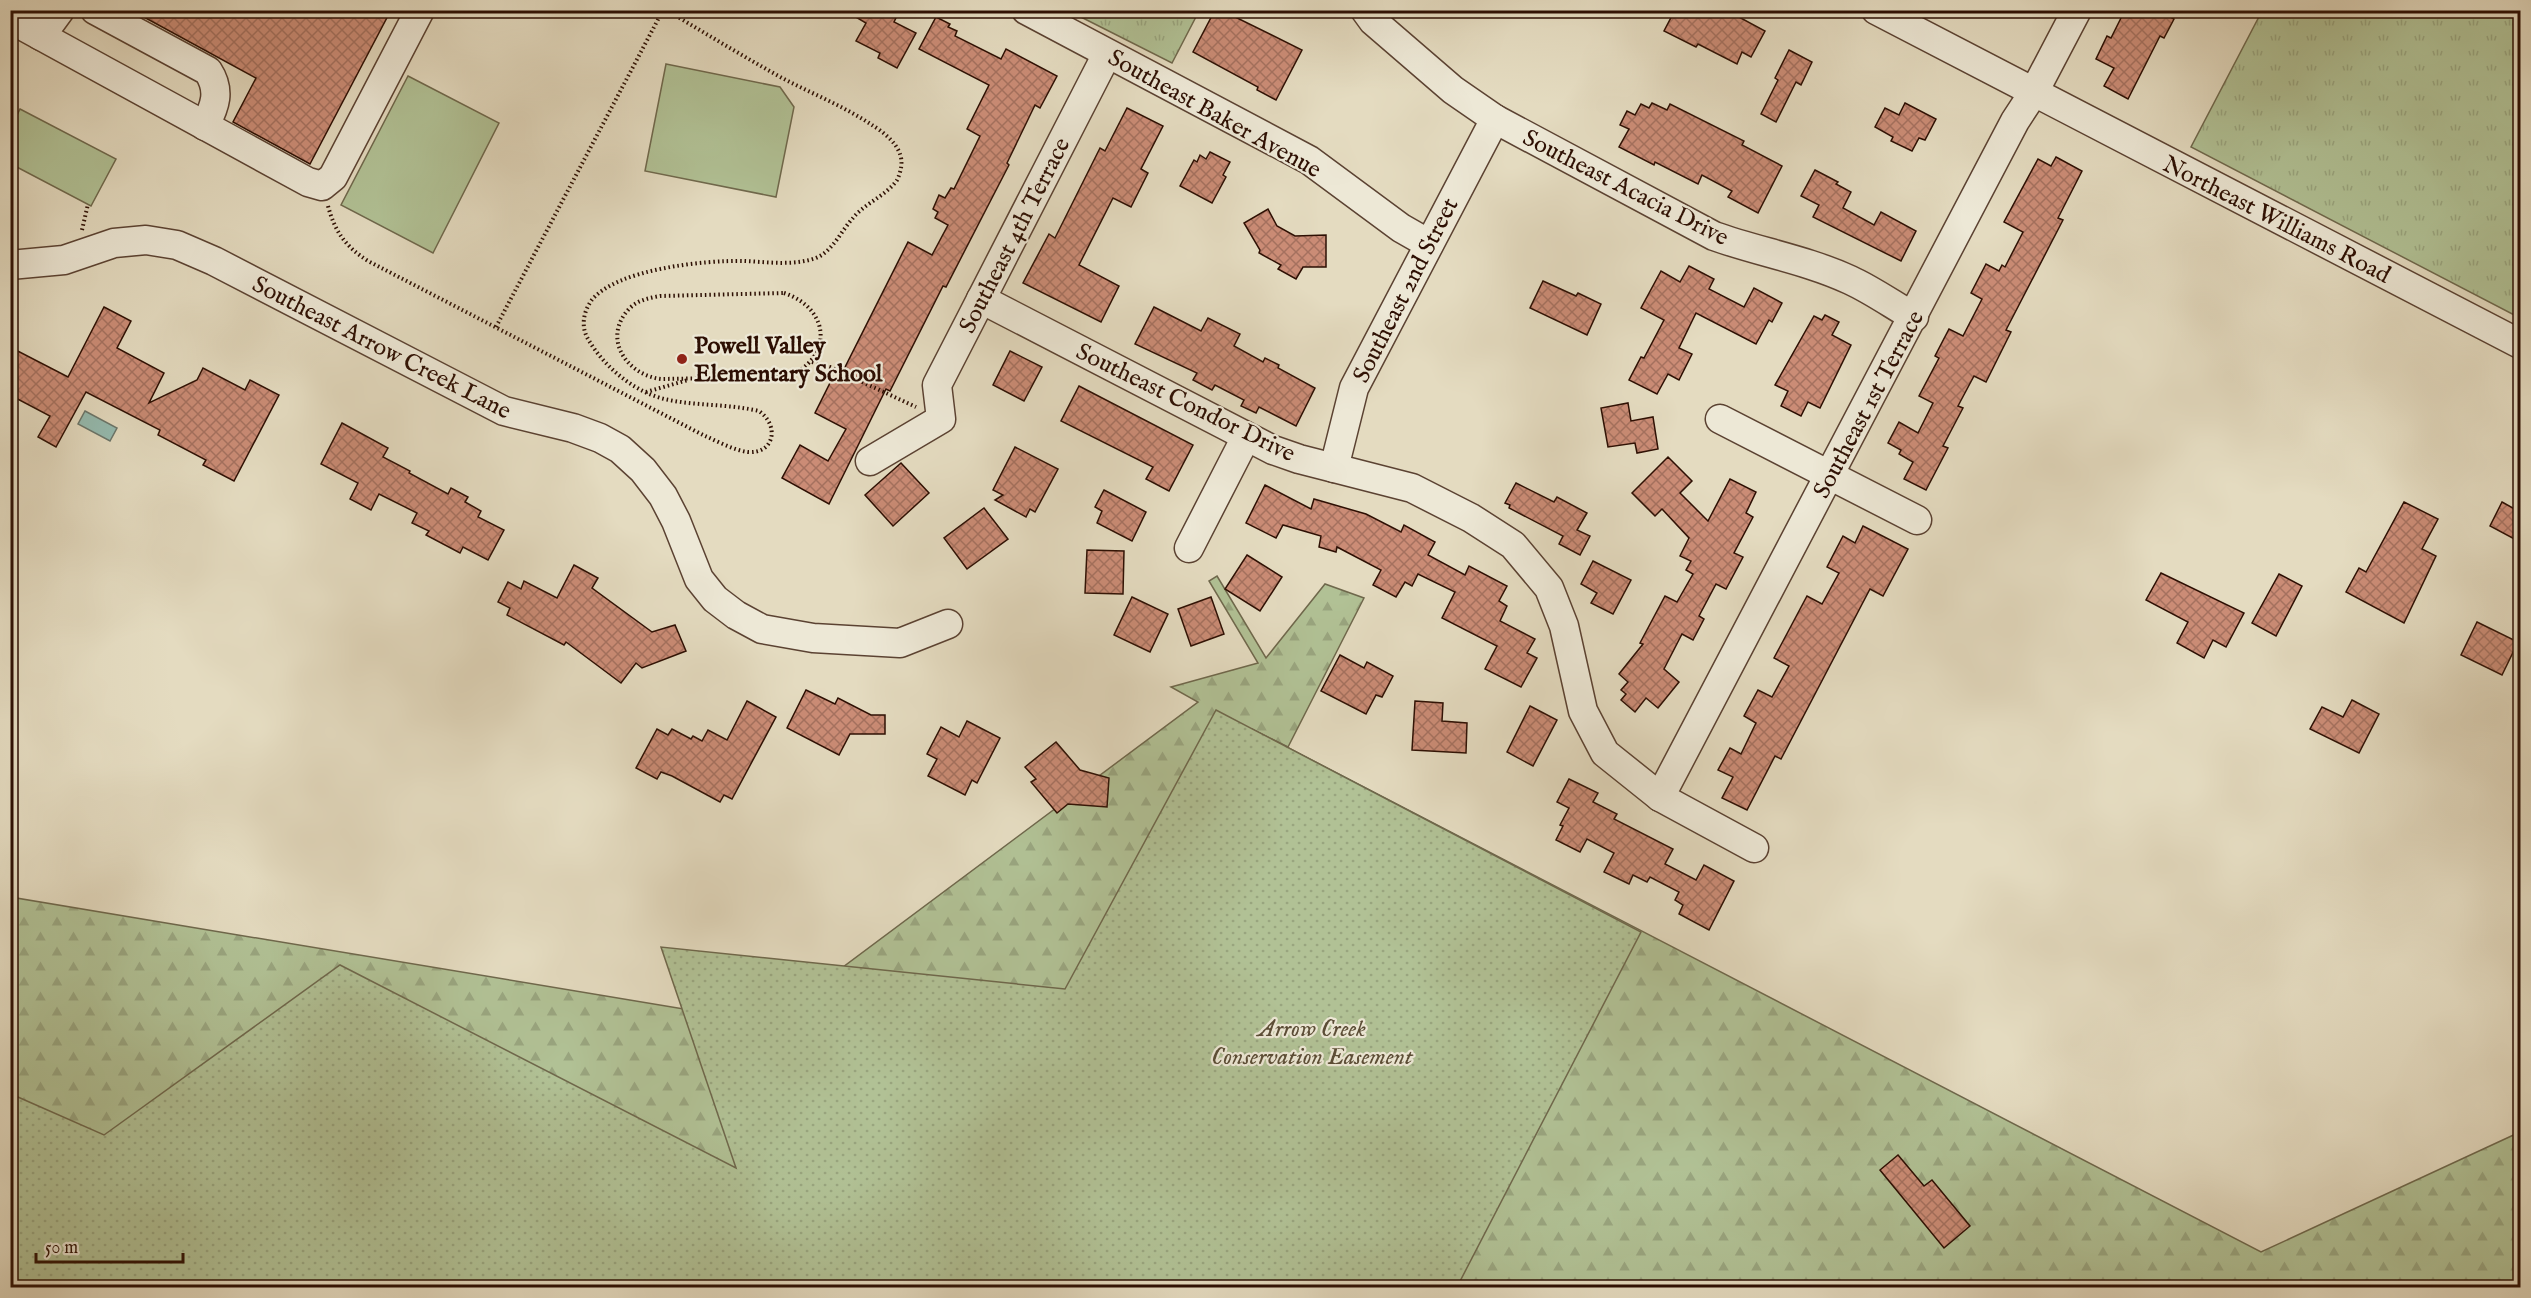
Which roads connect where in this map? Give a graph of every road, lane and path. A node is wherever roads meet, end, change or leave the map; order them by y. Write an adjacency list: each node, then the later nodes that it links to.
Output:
1 (60, 10): 10 (street)
2 (95, 10): 14 (street)
3 (420, 10): 15 (street)
4 (665, 10): 20 (path); 24 (path)
5 (1026, 10): 11 (street, Southeast Baker Avenue)
6 (1365, 10): 13 (street, Southeast Acacia Drive)
7 (1876, 10): 12 (street, Northeast Williams Road)
8 (2077, 10): 12 (street, Southeast 1st Terrace)
9 (10, 19): 10 (street)
10 (42, 36): 14 (street)
11 (1107, 54): 16 (street, Southeast Baker Avenue); 18 (street, Southeast 4th Terrace)
12 (2034, 92): 19 (street, Southeast 1st Terrace); 21 (street, Northeast Williams Road)
13 (1495, 119): 16 (street, Southeast 2nd Street); 19 (street, Southeast Acacia Drive)
14 (205, 126): 15 (street)
15 (322, 186): 20 (path)
16 (1429, 244): 29 (street, Southeast 2nd Street)
17 (10, 264): 33 (street, Southeast Arrow Creek Lane)
18 (981, 299): 26 (street, Southeast 4th Terrace); 27 (street, Southeast Condor Drive)
19 (1914, 317): 30 (street, Southeast 1st Terrace)
20 (496, 327): 24 (path)
21 (2520, 344)
22 (812, 362): 23 (path); 23 (path); 26 (path)
23 (694, 379): 24 (path)
24 (645, 393)
25 (1720, 418): 30 (street)
26 (941, 419): 28 (street)
27 (1246, 437): 29 (street, Southeast Condor Drive); 32 (street)
28 (870, 460)
29 (1334, 468): 34 (street, Southeast Condor Drive)
30 (1831, 475): 31 (street); 34 (street, Southeast 1st Terrace)
31 (1917, 520)
32 (1189, 548)
33 (948, 624)
34 (1660, 797): 35 (street, Southeast Condor Drive)
35 (1754, 848)

